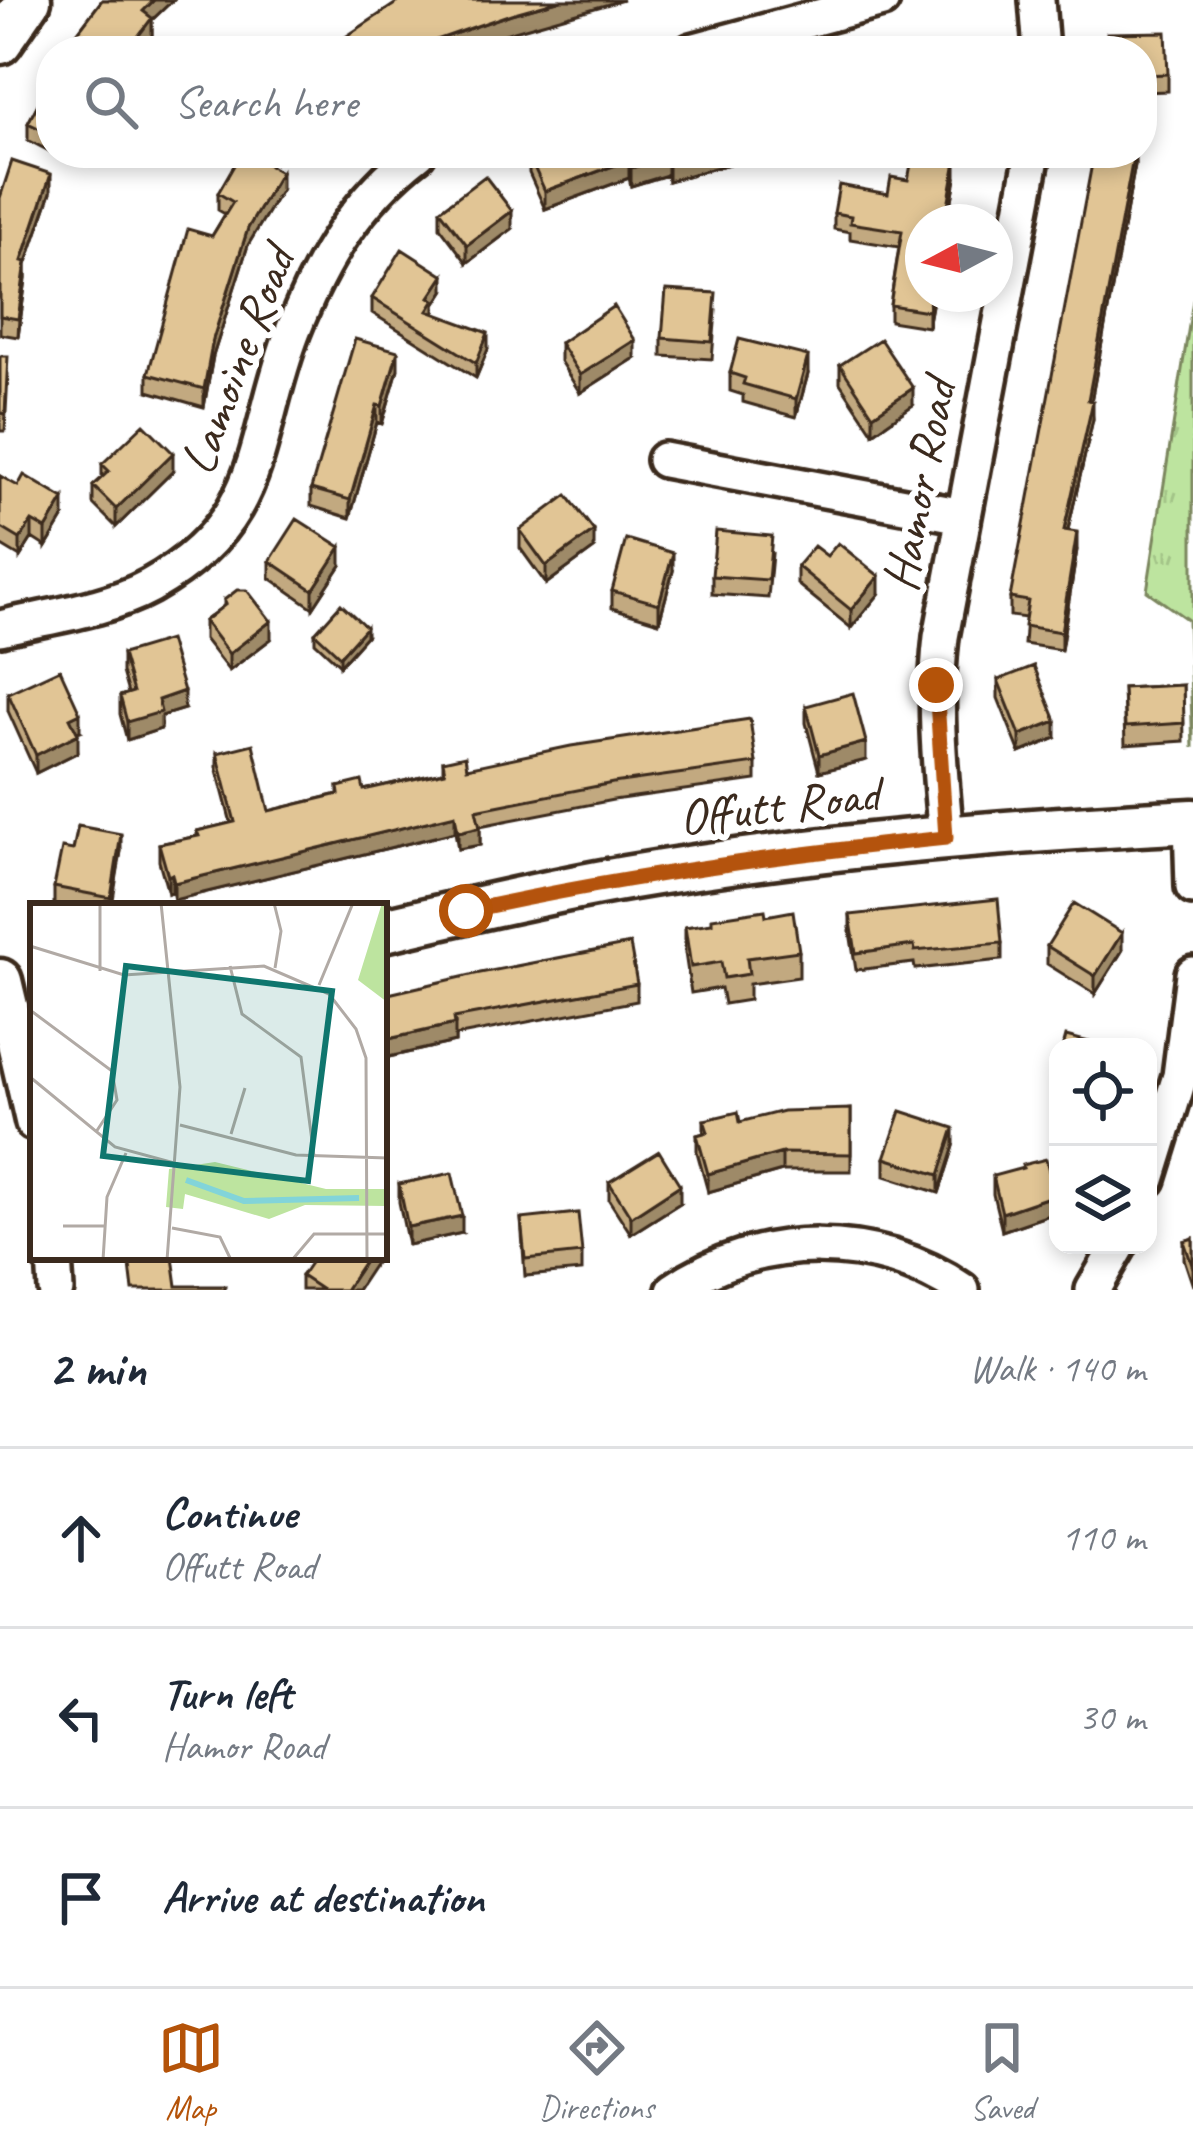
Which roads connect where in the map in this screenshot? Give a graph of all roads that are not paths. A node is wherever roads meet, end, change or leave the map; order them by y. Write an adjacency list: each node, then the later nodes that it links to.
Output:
1 (29, 0): 6 (street)
2 (882, 0): 4 (street)
3 (1037, 0): 5 (street)
4 (748, 36)
5 (1041, 36)
6 (0, 42)
7 (398, 168): 11 (street, Lamoine Road)
8 (1030, 168): 10 (street, Hamor Road)
9 (664, 460): 10 (street)
10 (963, 516): 13 (street, Hamor Road)
11 (0, 628)
12 (1192, 821): 13 (street, Offutt Road); 14 (street)
13 (946, 838): 15 (street, Offutt Road)
14 (1193, 887)
15 (387, 929)
16 (1193, 974): 19 (street)
17 (10, 1009): 18 (street)
18 (30, 1108)
19 (1157, 1155)
20 (1193, 1161): 21 (street)
21 (1157, 1165)
22 (1114, 1254): 27 (street)
23 (54, 1260): 24 (street)
24 (56, 1290)
25 (674, 1290): 26 (street)
26 (962, 1290)
27 (1093, 1290)

